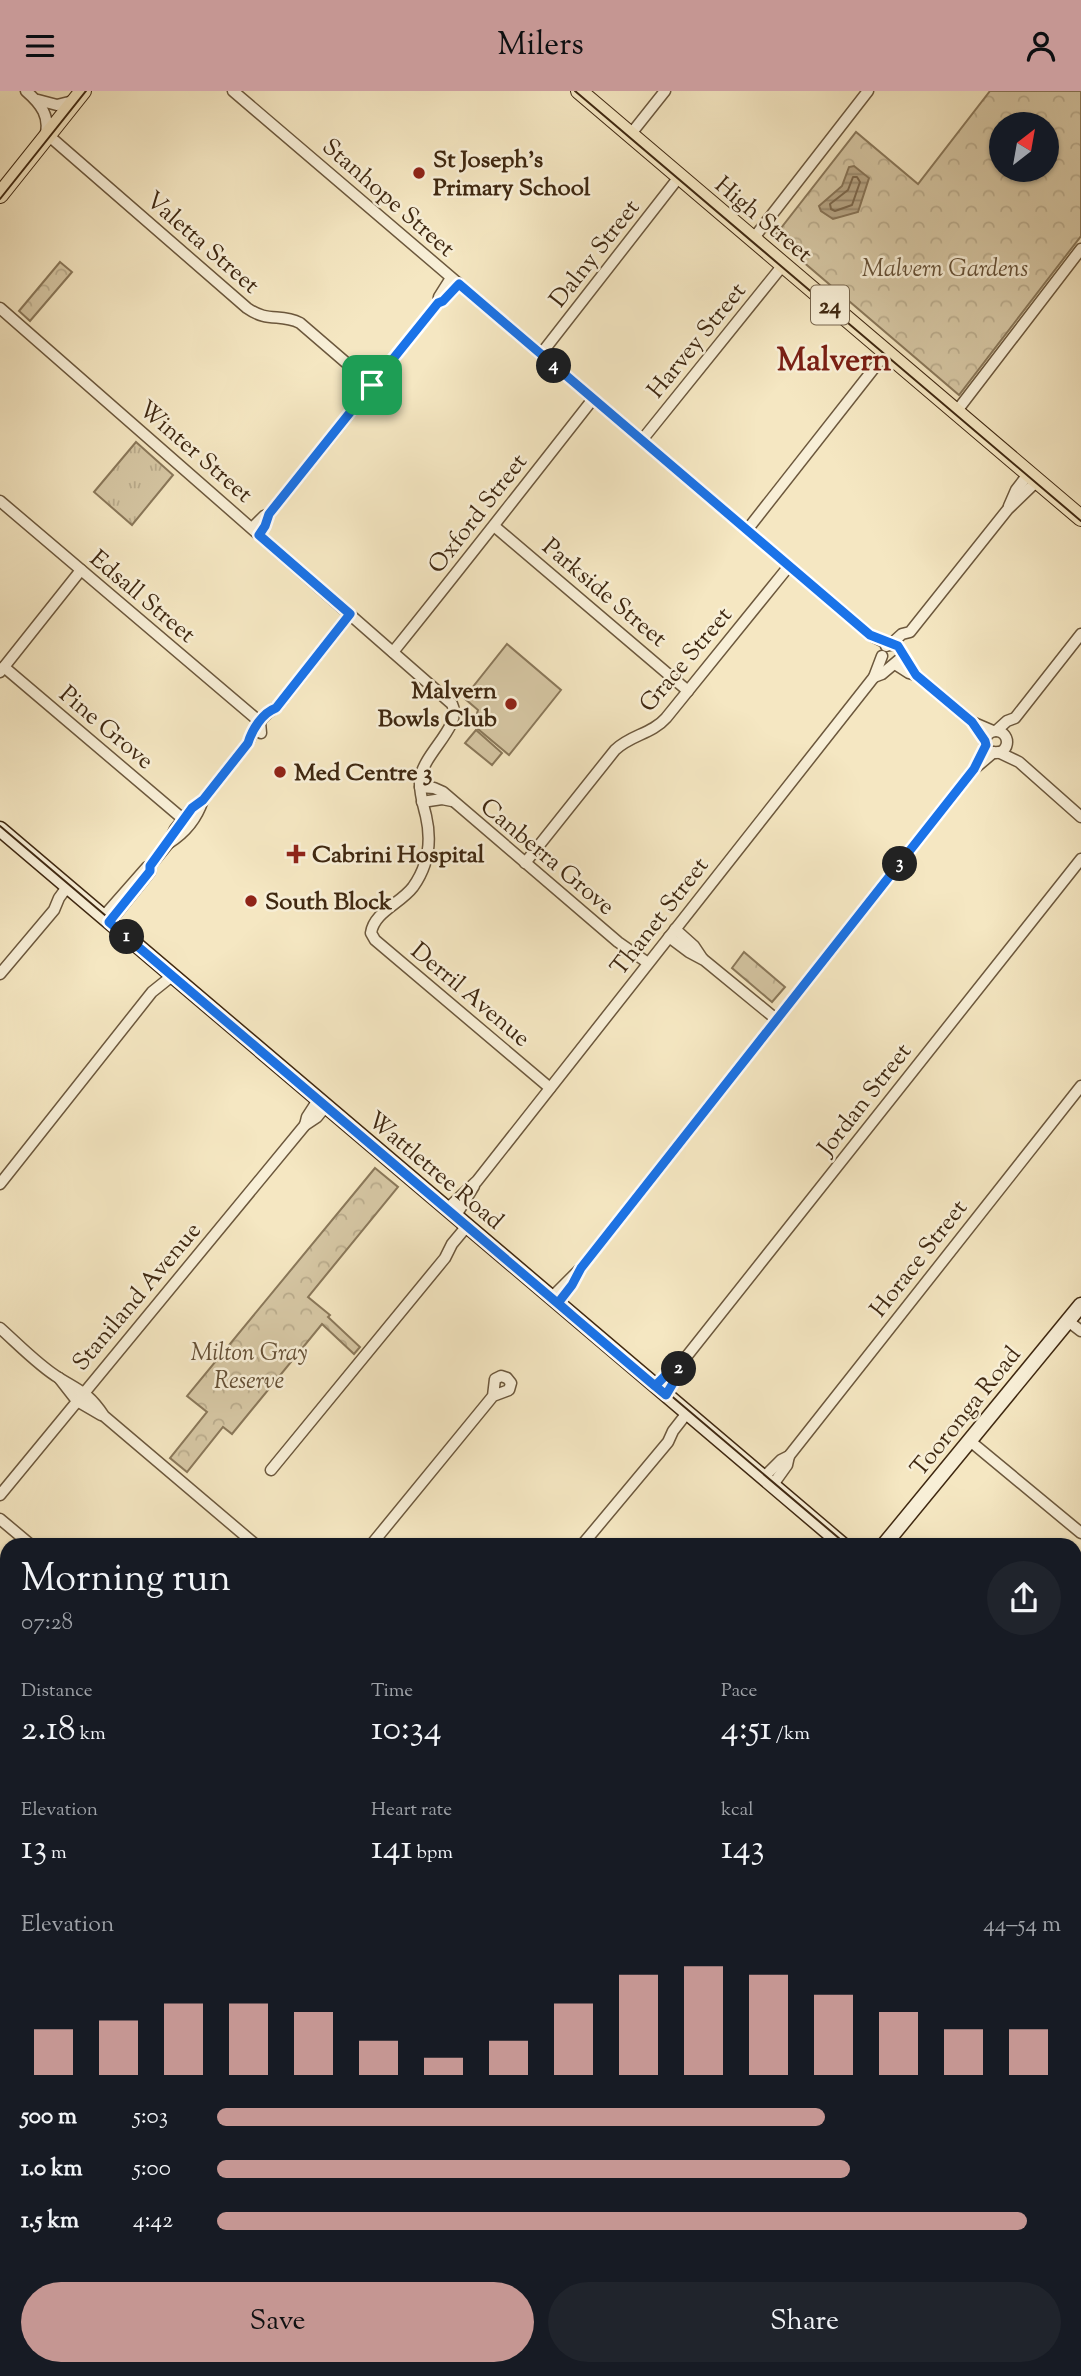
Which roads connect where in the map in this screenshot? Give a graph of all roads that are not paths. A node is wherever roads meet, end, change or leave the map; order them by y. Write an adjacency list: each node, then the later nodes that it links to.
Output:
1 (233, 91): 14 (street, Stanhope Street)
2 (579, 91): 7 (main road, High Street / 24)
3 (665, 91): 7 (street)
4 (868, 91): 11 (street)
5 (29, 94): 6 (street); 8 (street)
6 (80, 94): 8 (main road)
7 (630, 135): 9 (main road, High Street / 24)
8 (45, 139): 10 (main road); 18 (street, Valetta Street)
9 (679, 177): 11 (main road, High Street / 24); 17 (street, Dalny Street)
10 (0, 195)
11 (753, 239): 13 (main road, High Street / 24)
12 (1081, 249): 20 (street)
13 (783, 265): 16 (main road, High Street / 24); 21 (street, Harvey Street)
14 (455, 281): 17 (street, Stanhope Street); 18 (street)
15 (0, 308): 27 (street, Winter Street)
16 (886, 353): 20 (main road, High Street / 24); 26 (street)
17 (541, 354): 19 (street, Stanhope Street)
18 (372, 385): 27 (street)
19 (593, 399): 21 (street, Stanhope Street); 25 (street, Oxford Street)
20 (956, 412): 22 (main road, High Street / 24)
21 (642, 440): 26 (street, Stanhope Street)
22 (1033, 477): 24 (main road, High Street / 24); 31 (street)
23 (0, 501): 29 (street, Edsall Street)
24 (1080, 514)
25 (494, 526): 34 (street, Oxford Street); 38 (street, Parkside Street)
26 (747, 530): 28 (street, Stanhope Street)
27 (256, 532): 30 (street, Winter Street)
28 (789, 566): 33 (street, Stanhope Street); 38 (street, Grace Street)
29 (81, 570): 36 (street); 41 (street, Edsall Street)
30 (350, 614): 34 (street, Winter Street); 41 (street)
31 (910, 632): 33 (street); 35 (street)
32 (1081, 634): 39 (street)
33 (886, 649): 35 (street); 35 (street); 37 (street, Thanet Street)
34 (393, 652): 46 (street, Winter Street)
35 (898, 659): 37 (street, Thanet Street); 40 (street)
36 (2, 669): 51 (street, Pine Grove)
37 (874, 677): 58 (street, Thanet Street)
38 (688, 691): 55 (street, Grace Street)
39 (1015, 718): 42 (street); 43 (street)
40 (972, 722): 42 (street); 44 (street)
41 (260, 727): 47 (street)
42 (994, 731): 43 (street); 44 (street)
43 (1006, 741): 44 (street); 45 (street)
44 (991, 748): 45 (street); 62 (street)
45 (1019, 762): 50 (street)
46 (420, 787): 48 (street, Canberra Grove); 49 (street)
47 (203, 800): 51 (street); 53 (street)
48 (452, 801): 49 (street, Canberra Grove); 55 (street, Canberra Grove)
49 (422, 802): 64 (street, Derril Avenue)
50 (1080, 815)
51 (183, 819): 53 (street)
52 (0, 829): 56 (main road, Wattletree Road)
53 (168, 844): 57 (street)
54 (1081, 859): 73 (street, Jordan Street)
55 (525, 863): 59 (street, Canberra Grove)
56 (71, 890): 57 (main road, Wattletree Road); 61 (street)
57 (106, 920): 60 (main road, Wattletree Road)
58 (672, 933): 59 (street, Thanet Street); 62 (street)
59 (646, 966): 64 (street, Thanet Street)
60 (168, 972): 65 (main road, Wattletree Road); 66 (street)
61 (0, 974)
62 (776, 1020): 68 (street)
63 (1081, 1086): 79 (street, Horace Street)
64 (550, 1088): 67 (street, Thanet Street)
65 (322, 1103): 67 (main road, Wattletree Road); 75 (street, Staniland Avenue)
66 (0, 1184)
67 (460, 1221): 68 (main road, Wattletree Road); 78 (street, Thanet Street)
68 (554, 1301): 73 (main road, Wattletree Road)
69 (1081, 1305): 70 (main road, Tooronga Road)
70 (1068, 1321): 72 (street); 77 (main road, Tooronga Road)
71 (0, 1328): 75 (street)
72 (1081, 1331)
73 (660, 1391): 76 (main road, Wattletree Road)
74 (493, 1396): 85 (street)
75 (81, 1397): 80 (street, Staniland Avenue); 84 (street)
76 (690, 1416): 79 (main road, Wattletree Road); 86 (street)
77 (970, 1441): 82 (street); 88 (main road, Tooronga Road)
78 (271, 1470)
79 (768, 1482): 87 (main road, Wattletree Road)
80 (0, 1495)
81 (0, 1519): 83 (street)
82 (1081, 1532)
83 (23, 1538)
84 (248, 1538)
85 (377, 1538)
86 (588, 1538)
87 (835, 1538)
88 (890, 1538)

